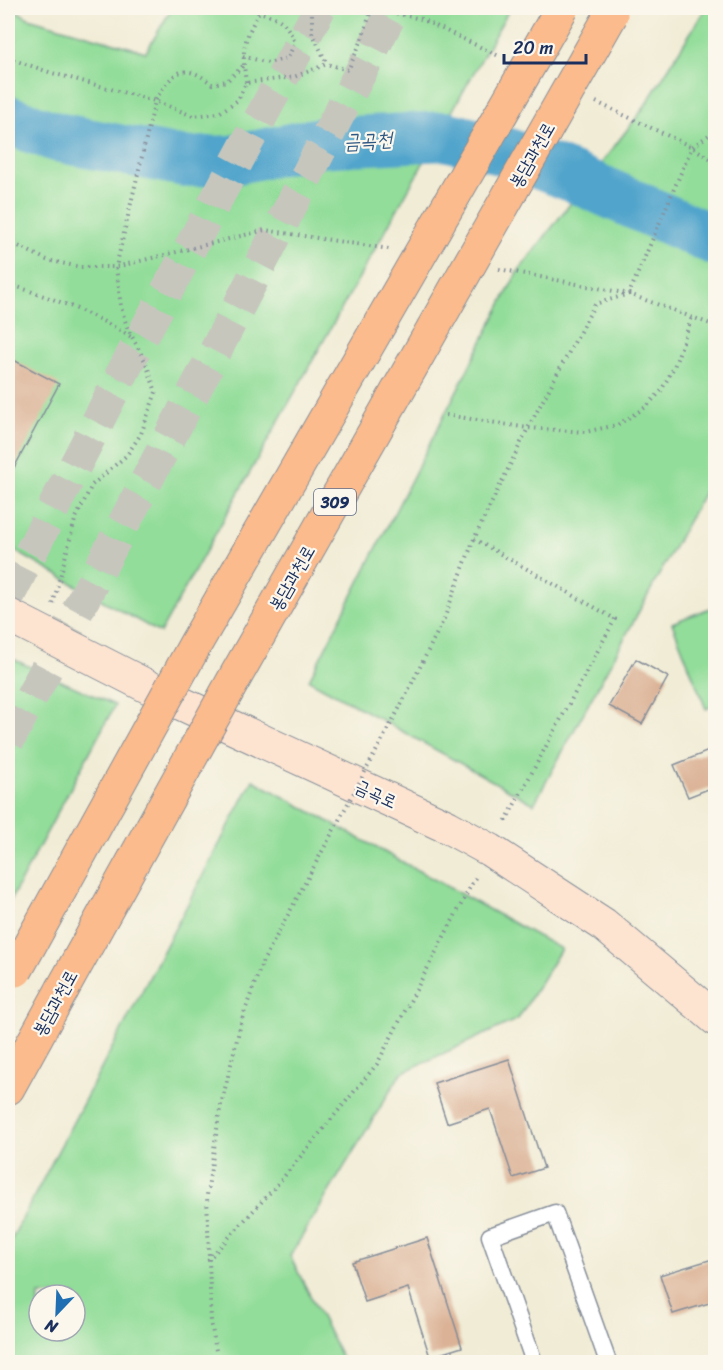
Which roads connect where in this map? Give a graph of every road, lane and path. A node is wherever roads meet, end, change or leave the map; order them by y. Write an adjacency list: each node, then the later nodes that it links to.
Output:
1 (312, 8): 8 (path)
2 (372, 8): 8 (path)
3 (562, 8): 28 (highway, 309, bridge)
4 (260, 10): 6 (path); 6 (path)
5 (614, 11): 30 (highway, 봉담과천로 / 309, bridge)
6 (243, 56): 9 (path)
7 (8, 58): 11 (path)
8 (327, 64): 10 (path)
9 (244, 66): 10 (path); 11 (path)
10 (246, 83): 11 (path)
11 (155, 101): 15 (path)
12 (716, 130): 18 (path)
13 (8, 241): 15 (path)
14 (396, 250): 15 (path)
15 (116, 267): 21 (path)
16 (489, 267): 18 (path)
17 (8, 284): 21 (path)
18 (629, 294): 19 (path); 23 (path)
19 (693, 317): 20 (path); 23 (path)
20 (716, 326)
21 (133, 338): 26 (path)
22 (446, 415): 23 (path)
23 (528, 428): 24 (path)
24 (474, 539): 27 (path); 31 (path, bridge)
25 (8, 615): 26 (main road, 금곡로)
26 (45, 634): 27 (main road, 금곡로)
27 (490, 850): 29 (main road, 금곡로); 31 (path)
28 (12, 978)
29 (716, 1019)
30 (8, 1088)
31 (208, 1260): 32 (path)
32 (218, 1362)
33 (534, 1362): 34 (lane)
34 (608, 1362)

